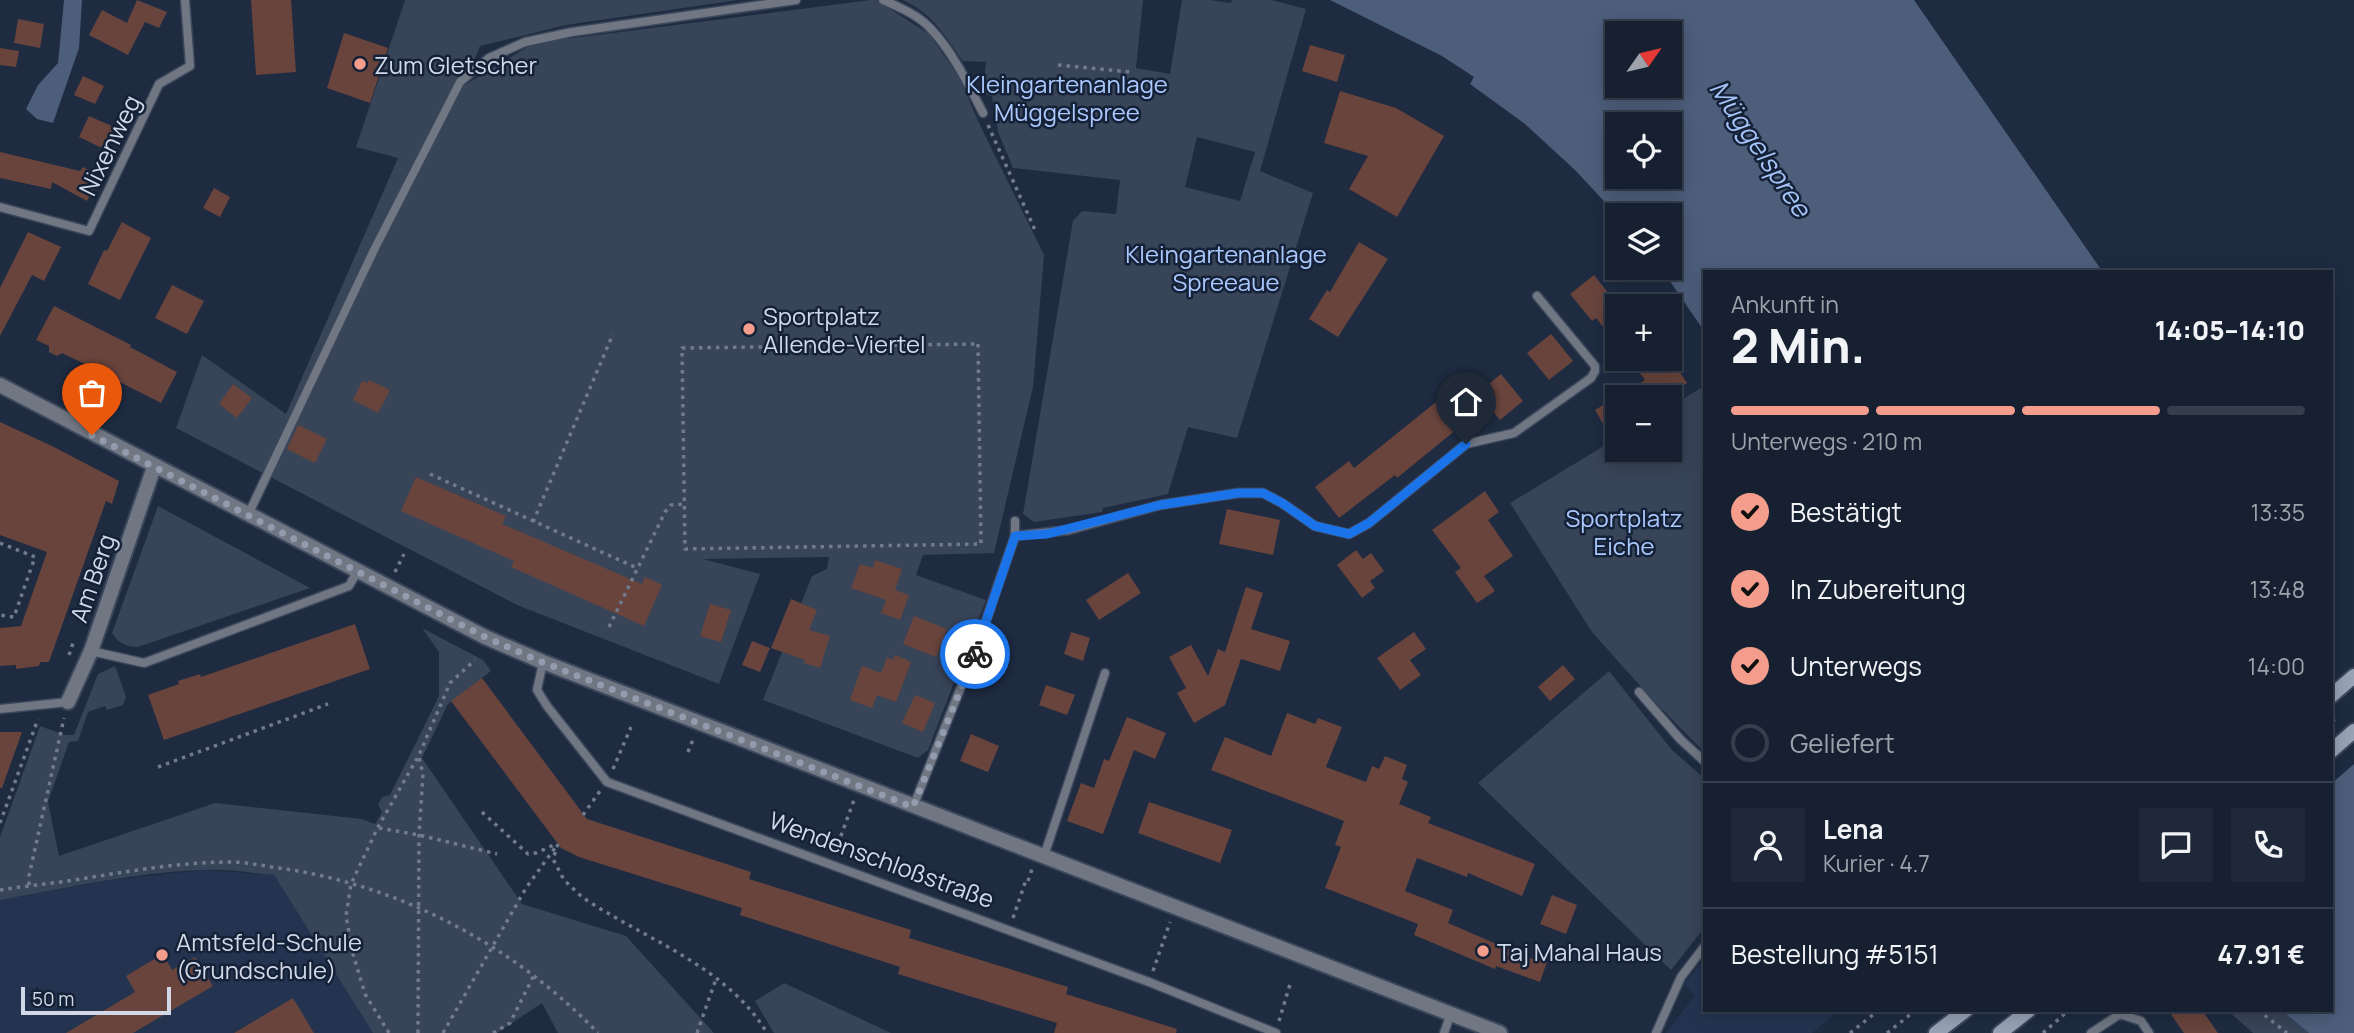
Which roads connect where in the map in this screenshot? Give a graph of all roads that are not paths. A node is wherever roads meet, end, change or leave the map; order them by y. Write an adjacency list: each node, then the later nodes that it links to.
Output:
1 (185, 0): 5 (lane, Nixenweg)
2 (796, 0): 9 (lane)
3 (883, 0): 4 (lane)
4 (983, 113)
5 (0, 207)
6 (1537, 296): 11 (lane)
7 (0, 385): 8 (street)
8 (154, 467): 9 (street); 13 (street, Am Berg)
9 (248, 515): 12 (street)
10 (1015, 521): 11 (lane)
11 (1015, 536): 24 (lane)
12 (357, 572): 13 (lane); 14 (street)
13 (91, 651): 19 (street, Am Berg)
14 (542, 662): 24 (street); 30 (lane, Wendenschloßstraße)
15 (1105, 673): 25 (lane)
16 (2354, 676): 18 (main road)
17 (1639, 692): 23 (lane)
18 (2333, 694)
19 (68, 702): 20 (lane)
20 (0, 709)
21 (2354, 732): 22 (main road)
22 (2333, 749)
23 (1703, 760)
24 (913, 807): 25 (street)
25 (1044, 856): 29 (street)
26 (1703, 948): 33 (lane)
27 (1963, 1012): 34 (main road)
28 (2026, 1012): 35 (main road)
29 (1451, 1013): 31 (lane); 32 (street)
30 (1276, 1033)
31 (1444, 1033)
32 (1500, 1033)
33 (1656, 1033)
34 (1936, 1033)
35 (2000, 1033)
36 (2091, 1033): 37 (lane)
37 (2149, 1033)

